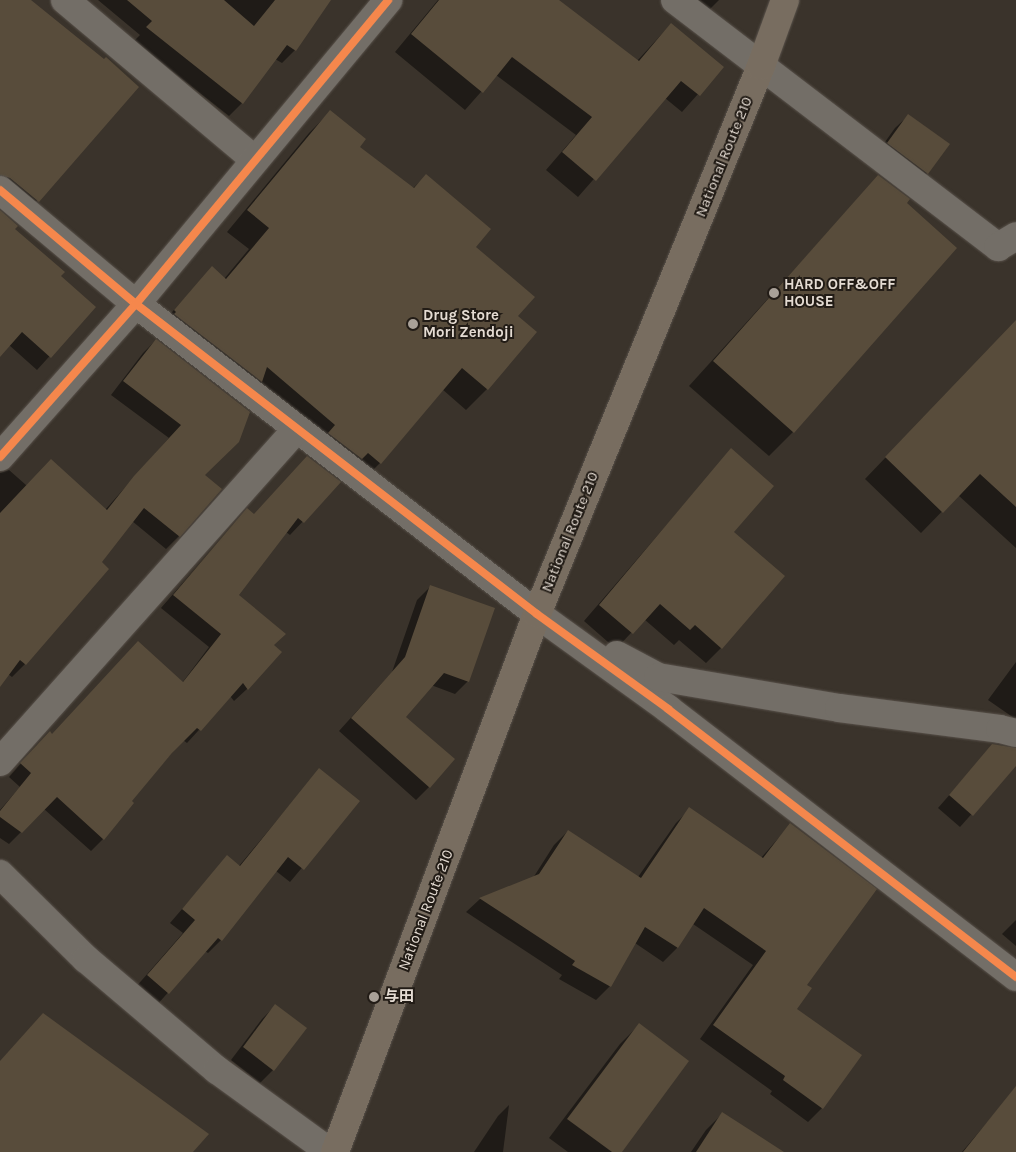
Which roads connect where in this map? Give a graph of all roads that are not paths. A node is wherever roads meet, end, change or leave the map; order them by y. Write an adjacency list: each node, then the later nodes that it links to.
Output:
1 (64, 0): 6 (street)
2 (675, 0): 5 (street)
3 (785, 0): 5 (highway, National Route 210)
4 (379, 3): 6 (street)
5 (761, 66): 8 (street); 12 (highway, National Route 210)
6 (254, 159): 9 (street)
7 (0, 190): 9 (street)
8 (1016, 236)
9 (136, 304): 10 (street); 11 (street)
10 (297, 429): 12 (street); 14 (street)
11 (0, 458)
12 (537, 614): 13 (street); 16 (street); 18 (highway, National Route 210)
13 (1016, 733)
14 (0, 762)
15 (0, 874): 17 (street)
16 (1016, 977)
17 (330, 1152)
18 (335, 1152)

